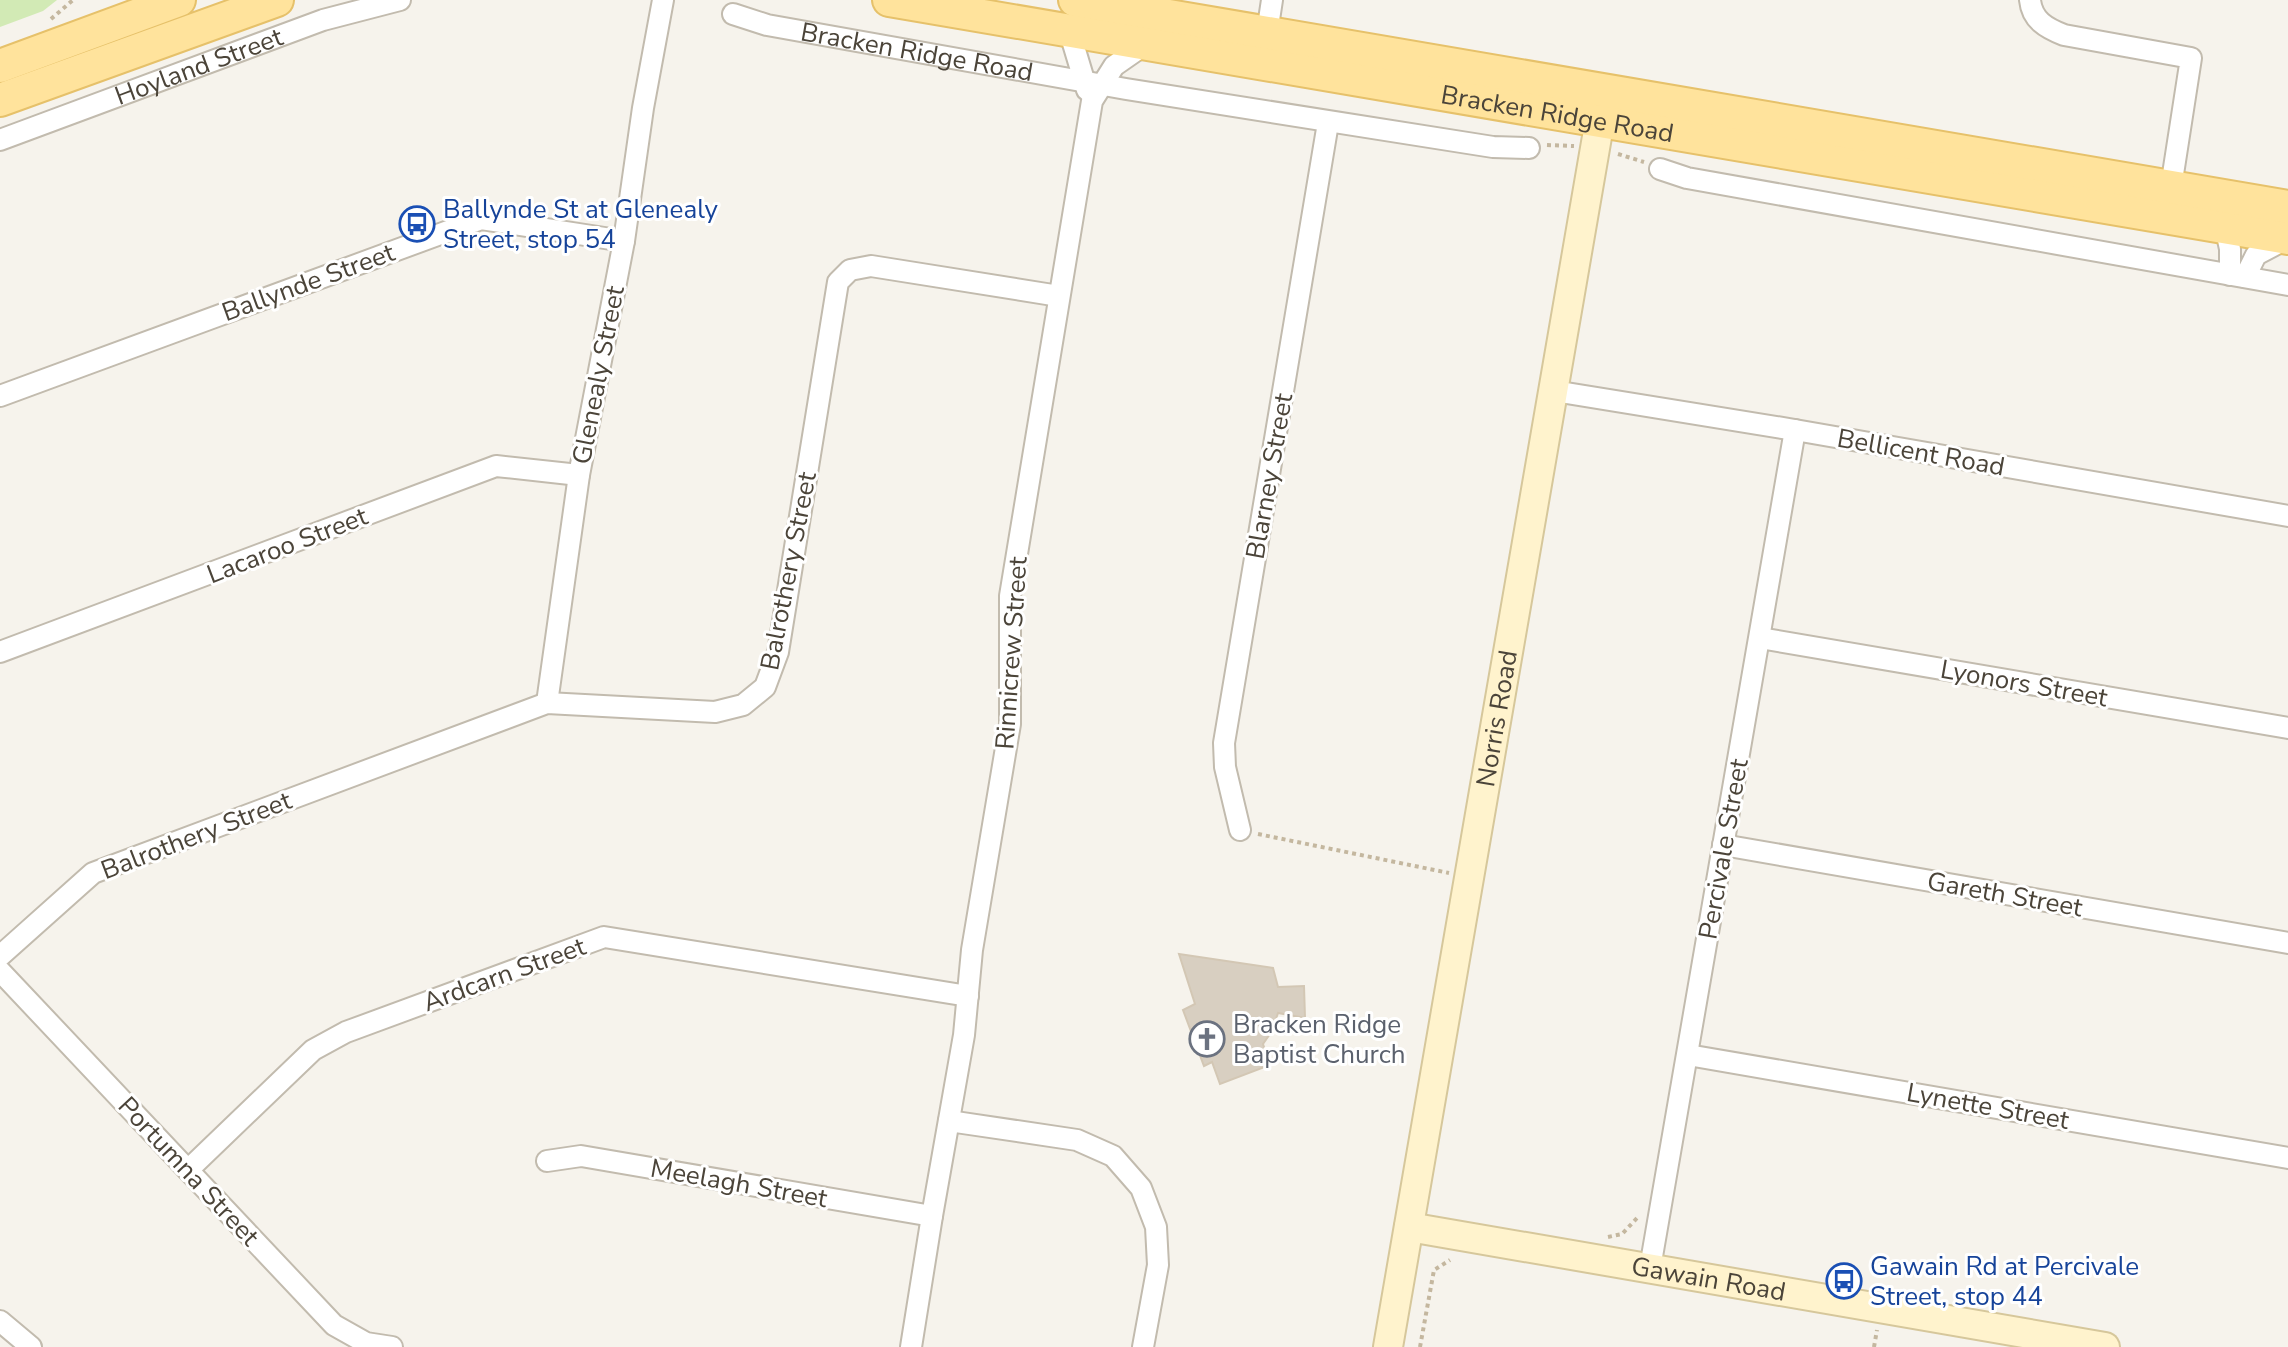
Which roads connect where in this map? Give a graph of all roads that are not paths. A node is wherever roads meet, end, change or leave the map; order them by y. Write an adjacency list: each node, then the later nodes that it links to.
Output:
1 (108, 0): 13 (main road)
2 (277, 0): 12 (main road, Hoyland Street)
3 (400, 0): 21 (street, Hoyland Street)
4 (663, 0): 28 (street, Glenealy Street)
5 (889, 0): 10 (main road, Bracken Ridge Road)
6 (1272, 0): 11 (street)
7 (2030, 0): 24 (street)
8 (176, 1): 12 (street); 13 (main road)
9 (733, 14): 16 (street, Bracken Ridge Road)
10 (1072, 15): 11 (main road, Bracken Ridge Road); 14 (main road, Bracken Ridge Road); 16 (street, Rinnicrew Street)
11 (1267, 33): 17 (main road, Bracken Ridge Road)
12 (187, 34): 18 (main road, Hoyland Street)
13 (79, 36): 15 (main road)
14 (1147, 43): 16 (street); 19 (main road, Bracken Ridge Road)
15 (0, 66)
16 (1092, 88): 20 (street, Bracken Ridge Road); 31 (street, Rinnicrew Street)
17 (1606, 89): 19 (main road, Norris Road); 24 (main road, Bracken Ridge Road)
18 (0, 100)
19 (1600, 121): 26 (main road, Bracken Ridge Road); 32 (main road, Norris Road)
20 (1328, 123): 22 (street, Bracken Ridge Road); 41 (street, Blarney Street)
21 (0, 140)
22 (1538, 146)
23 (1652, 166): 29 (street, Bracken Ridge Road)
24 (2171, 187): 25 (main road, Bracken Ridge Road)
25 (2288, 207)
26 (2225, 226): 27 (main road, Bracken Ridge Road); 29 (street)
27 (2288, 238): 29 (street, Bracken Ridge Road)
28 (624, 241): 33 (street, Ballynde Street); 35 (street, Glenealy Street)
29 (2238, 276): 30 (street, Bracken Ridge Road)
30 (2288, 285)
31 (1059, 296): 39 (street, Balrothery Street); 46 (street, Rinnicrew Street)
32 (1554, 391): 34 (street, Bellicent Road); 53 (main road, Norris Road)
33 (0, 396)
34 (1795, 430): 36 (street, Bellicent Road); 37 (street, Percivale Street)
35 (579, 475): 38 (street, Lacaroo Street); 39 (street, Glenealy Street)
36 (2288, 516)
37 (1760, 638): 40 (street, Lyonors Street); 42 (street, Percivale Street)
38 (0, 652)
39 (547, 703): 44 (street, Balrothery Street)
40 (2288, 728)
41 (1240, 830)
42 (1723, 845): 43 (street, Gareth Street); 47 (street, Percivale Street)
43 (2288, 943)
44 (0, 956)
45 (0, 971): 51 (street, Portumna Street)
46 (968, 996): 48 (street, Rinnicrew Street); 51 (street, Ardcarn Street)
47 (1688, 1055): 49 (street, Lynette Street); 54 (street, Percivale Street)
48 (949, 1121): 52 (street, Rinnicrew Street); 59 (street)
49 (2288, 1158)
50 (547, 1161): 52 (street, Meelagh Street)
51 (188, 1170): 57 (street, Portumna Street)
52 (932, 1216): 58 (street, Rinnicrew Street)
53 (1409, 1227): 54 (main road, Gawain Road); 60 (main road, Norris Road)
54 (1650, 1268): 61 (main road, Gawain Road)
55 (0, 1321): 56 (street)
56 (31, 1347)
57 (392, 1347)
58 (911, 1347)
59 (1143, 1347)
60 (1388, 1347)
61 (2105, 1347)

